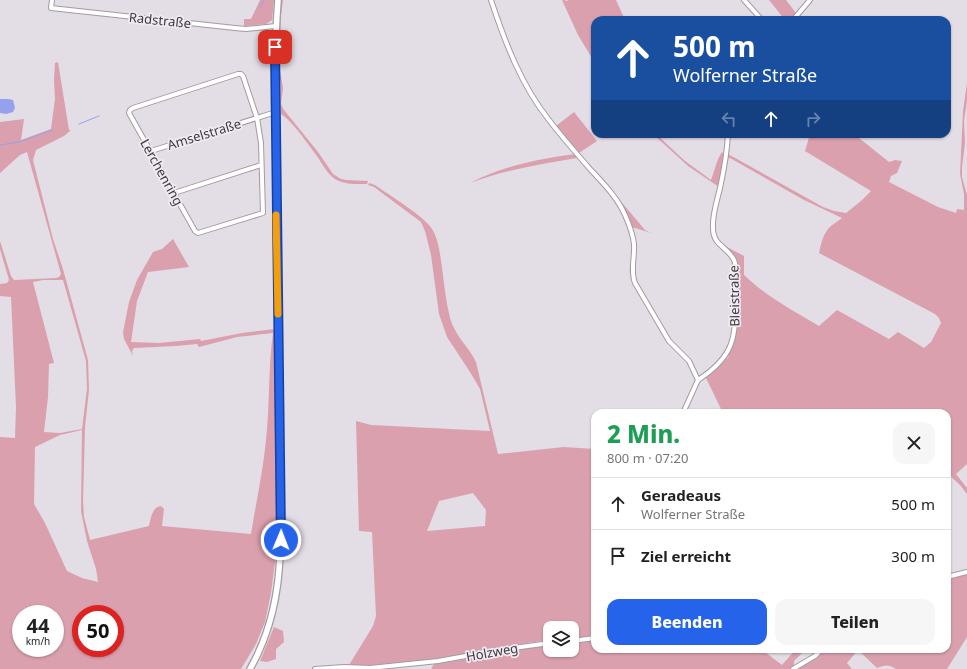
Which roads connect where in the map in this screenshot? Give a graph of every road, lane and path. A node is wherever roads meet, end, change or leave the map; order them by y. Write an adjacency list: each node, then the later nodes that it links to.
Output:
1 (52, 0): 8 (street, Radstraße)
2 (278, 0): 8 (main road)
3 (491, 0): 15 (street)
4 (744, 0): 6 (street)
5 (810, 0): 7 (street)
6 (758, 16)
7 (796, 16)
8 (276, 26): 9 (main road)
9 (276, 112): 10 (street); 23 (main road)
10 (257, 118): 12 (street, Amselstraße); 12 (street, Lerchenring); 13 (street, Lerchenring)
11 (728, 138): 15 (street, Bleistraße)
12 (150, 151): 14 (street, Lerchenring)
13 (261, 165): 14 (street); 14 (street, Lerchenring)
14 (174, 193)
15 (698, 380): 16 (street)
16 (685, 409)
17 (967, 572): 18 (street)
18 (951, 576)
19 (591, 639): 20 (street)
20 (579, 640)
21 (543, 644): 24 (street, Holzweg)
22 (818, 653): 25 (street)
23 (250, 669)
24 (315, 669)
25 (793, 669)

